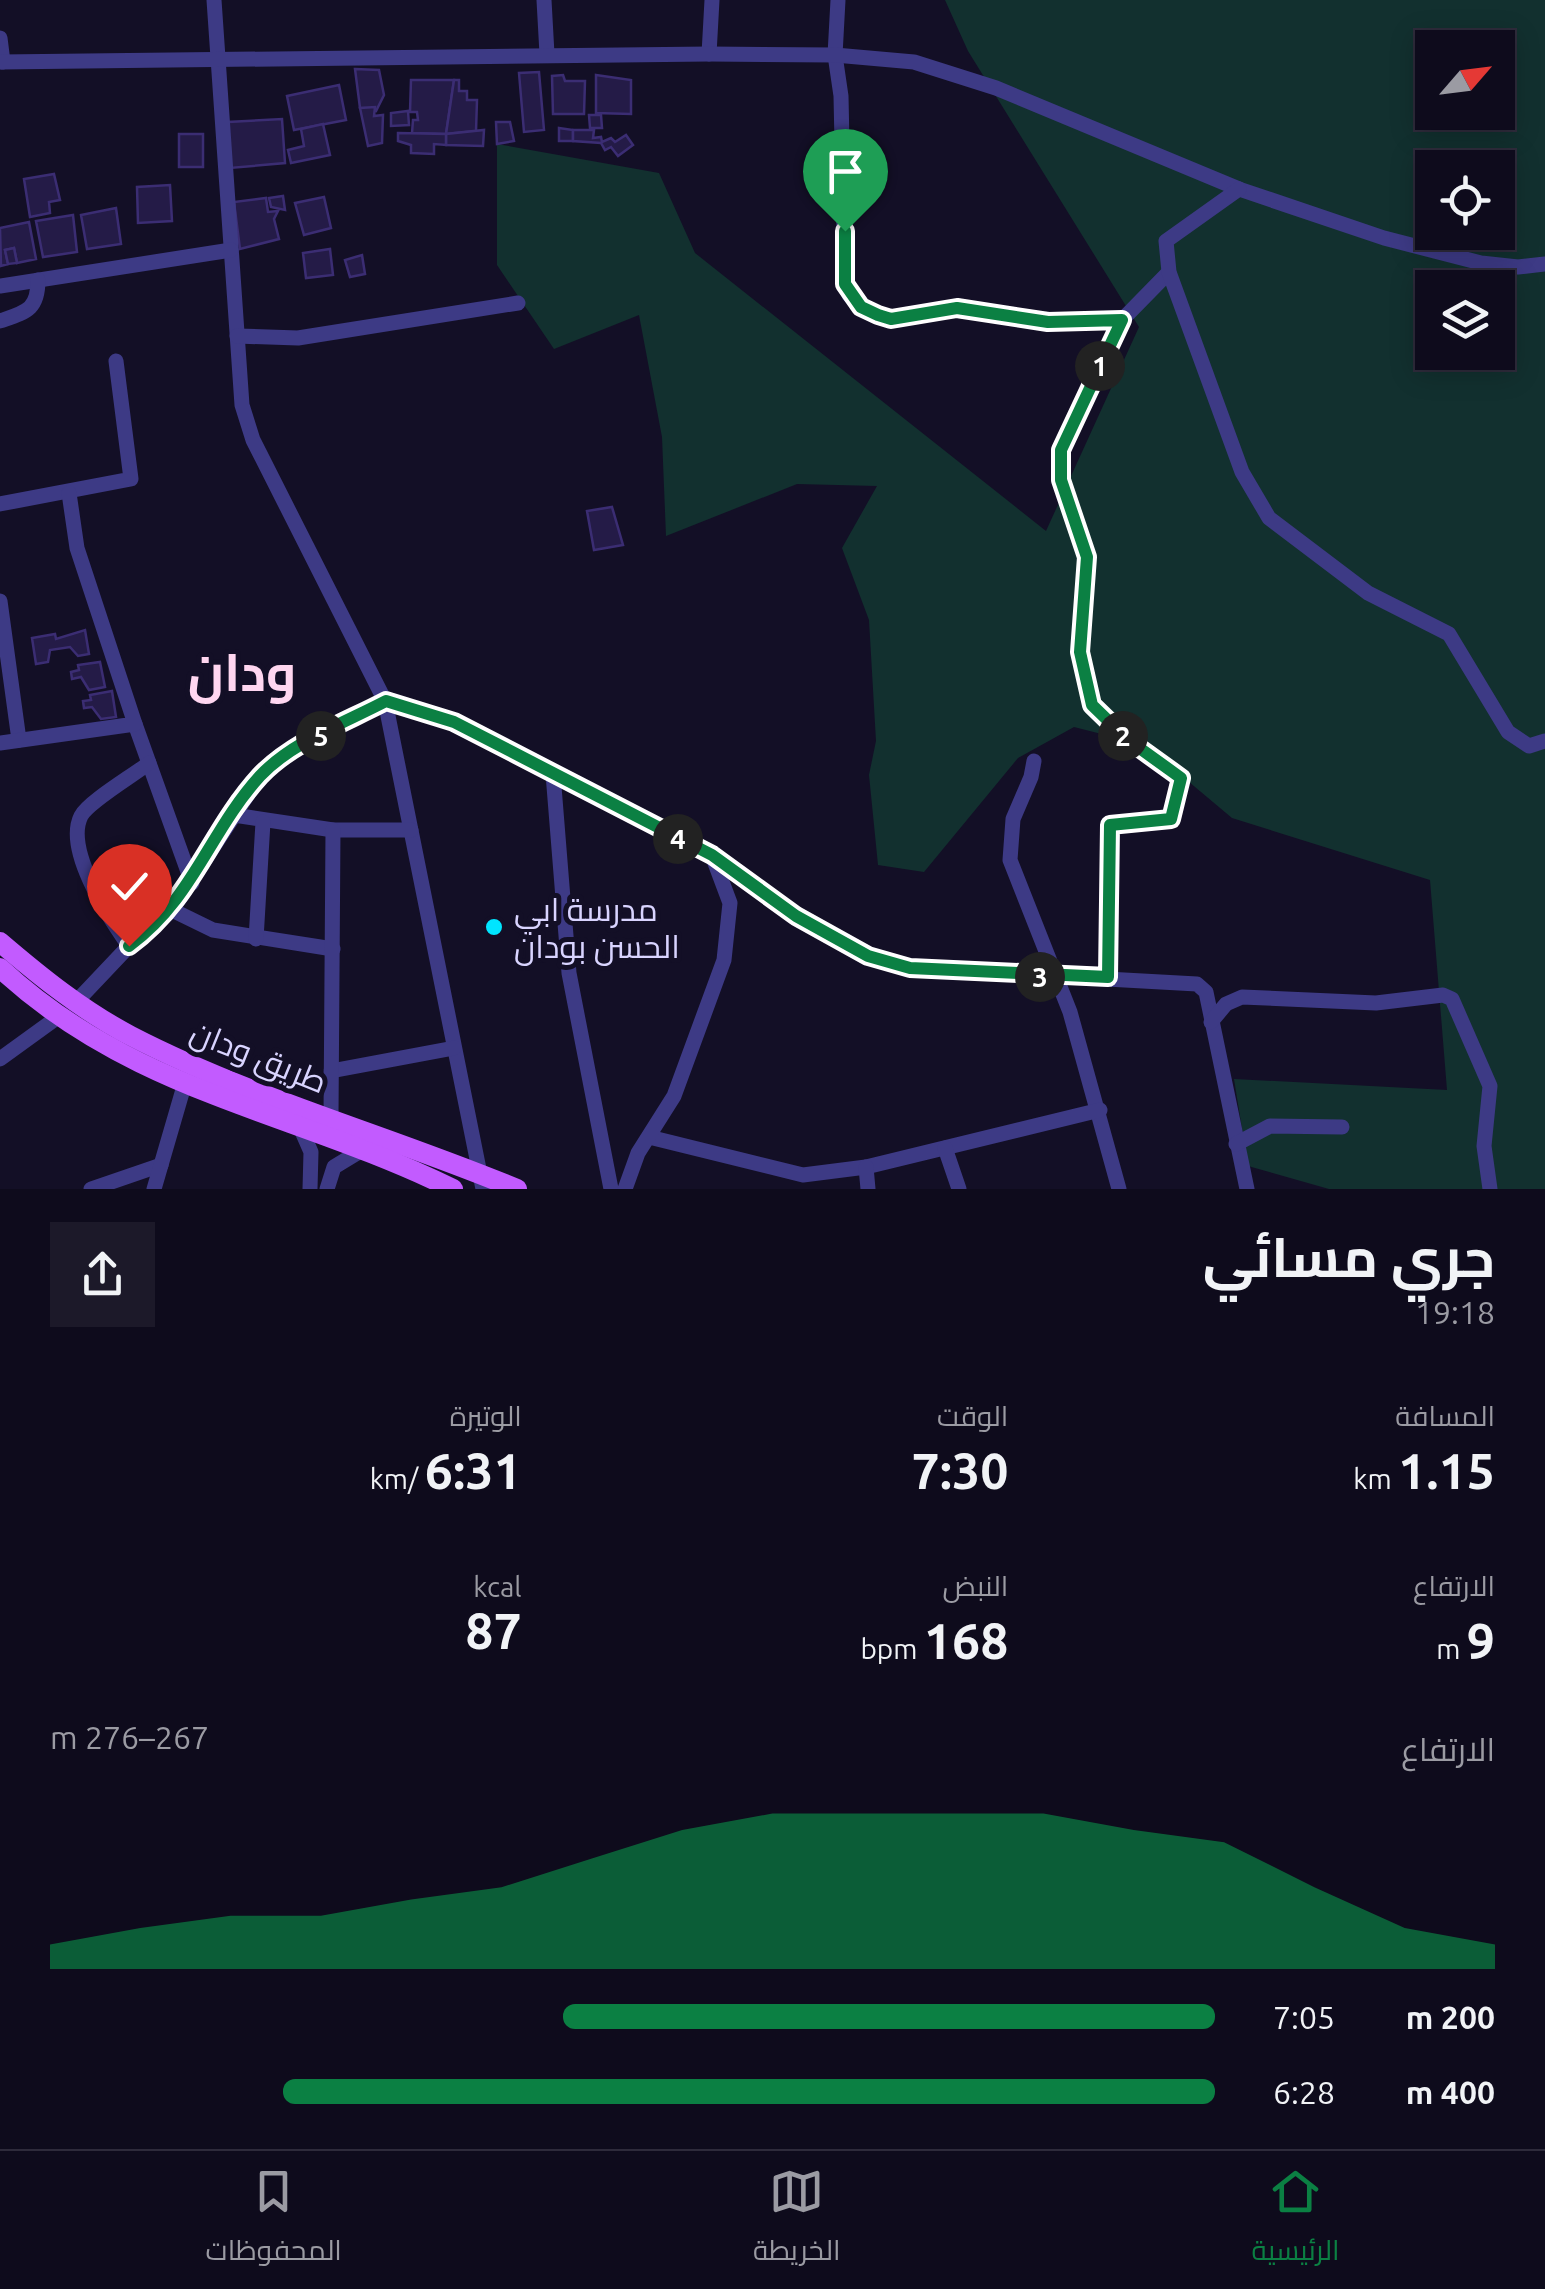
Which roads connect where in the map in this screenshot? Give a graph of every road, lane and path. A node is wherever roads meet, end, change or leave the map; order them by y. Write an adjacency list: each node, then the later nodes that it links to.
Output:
1 (214, 0): 9 (street)
2 (544, 0): 6 (street)
3 (712, 0): 7 (street)
4 (838, 0): 8 (street)
5 (0, 38): 10 (street)
6 (547, 54): 7 (street); 9 (street)
7 (709, 54): 8 (street)
8 (835, 55): 11 (street); 18 (street)
9 (218, 58): 10 (street); 12 (street)
10 (1, 62)
11 (1239, 189): 13 (street); 14 (street)
12 (231, 250): 15 (street); 20 (street)
13 (1541, 269)
14 (1169, 272): 18 (street); 28 (street)
15 (38, 280): 16 (street); 19 (street)
16 (0, 286)
17 (518, 303): 20 (street)
18 (1122, 320): 45 (street)
19 (0, 321)
20 (237, 336): 25 (street)
21 (116, 361): 22 (street)
22 (69, 493): 23 (street); 26 (street)
23 (0, 504)
24 (0, 601): 27 (street)
25 (386, 701): 32 (street); 33 (street); 36 (street)
26 (135, 724): 27 (street); 31 (street)
27 (19, 740): 29 (street)
28 (1545, 741)
29 (0, 743)
30 (1034, 760): 46 (street)
31 (149, 763): 38 (street); 42 (street)
32 (553, 774): 37 (street); 71 (street)
33 (234, 815): 34 (street); 38 (street)
34 (262, 822): 35 (street); 40 (street)
35 (333, 830): 36 (street); 43 (street)
36 (411, 830): 50 (street)
37 (712, 855): 46 (street); 58 (street)
38 (192, 883): 39 (street)
39 (172, 910): 40 (street); 42 (street)
40 (256, 939): 43 (street)
41 (0, 942): 47 (main road, طريق ودان)
42 (129, 946): 47 (street)
43 (333, 949): 52 (street)
44 (0, 968): 48 (main road, طريق ودان)
45 (1108, 977): 46 (street); 49 (street)
46 (1057, 978): 54 (street)
47 (76, 1002): 55 (main road, طريق ودان)
48 (58, 1017): 51 (street); 53 (main road, طريق ودان)
49 (1211, 1022): 59 (street); 77 (street)
50 (454, 1048): 52 (street); 64 (street)
51 (0, 1059)
52 (330, 1070): 55 (street)
53 (184, 1086): 56 (main road, طريق ودان); 62 (street)
54 (1100, 1110): 60 (street); 75 (street)
55 (331, 1117): 64 (main road, طريق ودان)
56 (300, 1127): 61 (main road, طريق ودان); 67 (street)
57 (1342, 1127): 59 (street)
58 (650, 1137): 63 (street); 72 (street)
59 (1236, 1144): 76 (street)
60 (945, 1148): 63 (street); 74 (street)
61 (362, 1150): 68 (street); 69 (main road, طريق ودان)
62 (161, 1165): 65 (street); 66 (street)
63 (866, 1167): 73 (street)
64 (482, 1182): 70 (main road, طريق ودان)
65 (91, 1189)
66 (154, 1189)
67 (310, 1189)
68 (328, 1189)
69 (453, 1189)
70 (516, 1189)
71 (611, 1189)
72 (625, 1189)
73 (868, 1189)
74 (958, 1189)
75 (1119, 1189)
76 (1247, 1189)
77 (1490, 1189)

